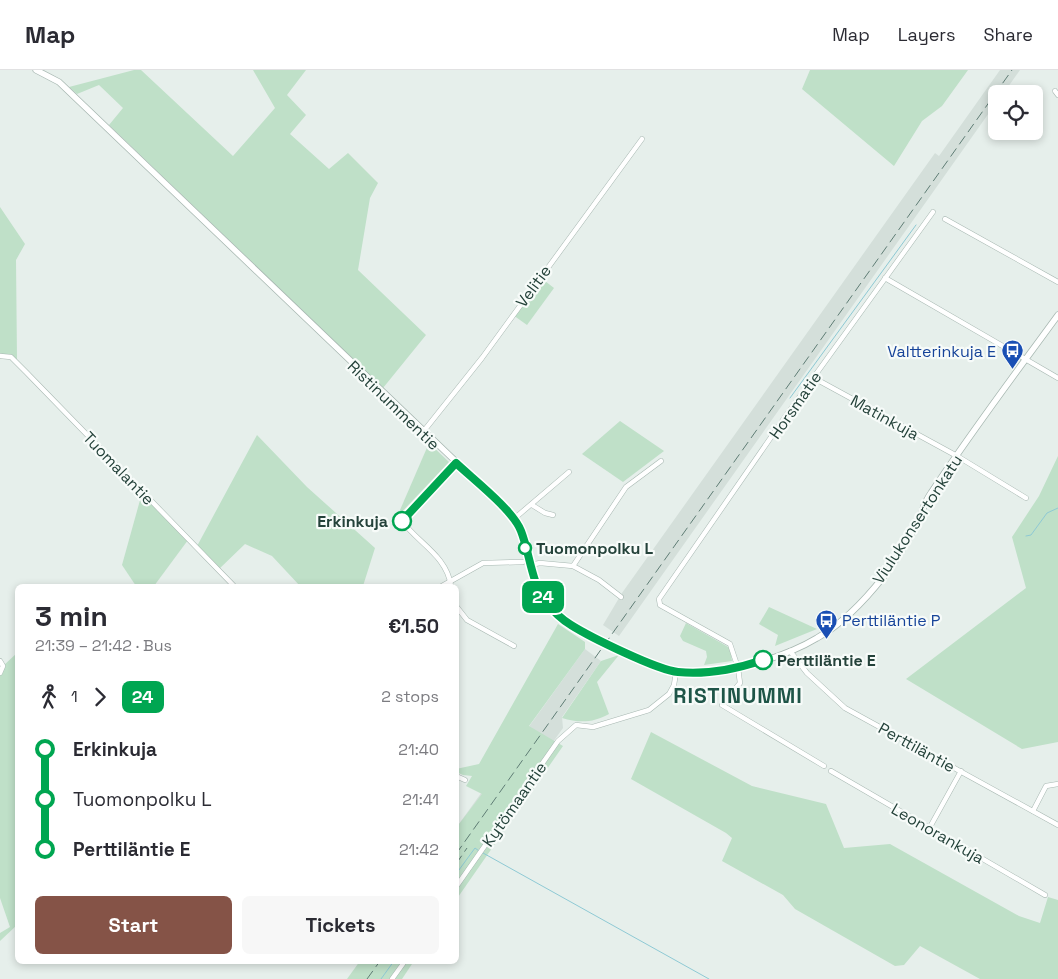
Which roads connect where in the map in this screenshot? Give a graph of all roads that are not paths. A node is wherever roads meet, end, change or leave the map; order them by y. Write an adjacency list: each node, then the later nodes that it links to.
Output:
1 (36, 70): 12 (street, Ristinummentie)
2 (642, 139): 12 (street, Velitie)
3 (933, 212): 5 (street, Horsmatie)
4 (945, 219): 6 (street)
5 (885, 278): 9 (street); 10 (street, Horsmatie)
6 (1058, 282)
7 (1058, 315): 9 (street, Viulukonsertonkatu)
8 (0, 356): 25 (street, Tuomalantie)
9 (1026, 359): 11 (street); 13 (street, Viulukonsertonkatu)
10 (814, 378): 13 (street, Matinkuja); 33 (street, Horsmatie)
11 (1058, 378)
12 (423, 432): 15 (street, Ristinummentie)
13 (957, 456): 17 (street, Matinkuja); 31 (street, Viulukonsertonkatu)
14 (661, 461): 23 (street)
15 (456, 463): 20 (street, Ristinummentie); 24 (street)
16 (569, 472): 18 (street)
17 (1026, 498)
18 (532, 505): 19 (street); 20 (street)
19 (553, 515)
20 (515, 518): 22 (street, Ristinummentie)
21 (523, 562): 24 (street)
22 (530, 565): 23 (street); 35 (street, Ristinummentie)
23 (573, 566): 28 (street)
24 (450, 580): 26 (street); 27 (street)
25 (232, 584)
26 (445, 584)
27 (451, 584)
28 (621, 597)
29 (459, 610): 30 (street)
30 (514, 646)
31 (790, 651): 33 (street, Ristinummentie); 38 (street, Perttiläntie)
32 (0, 661): 34 (street)
33 (738, 668): 35 (street, Ristinummentie); 36 (street)
34 (0, 672)
35 (676, 672): 45 (street, Kytömaantie)
36 (824, 766)
37 (831, 771): 44 (street, Leonorankuja)
38 (961, 772): 42 (street, Perttiläntie); 44 (street)
39 (459, 777): 40 (street)
40 (465, 780)
41 (1058, 784): 42 (street)
42 (1032, 811): 43 (street, Perttiläntie)
43 (1058, 825)
44 (930, 827): 46 (street, Leonorankuja)
45 (459, 883)
46 (1045, 895)
47 (403, 964): 48 (street)
48 (392, 979)

